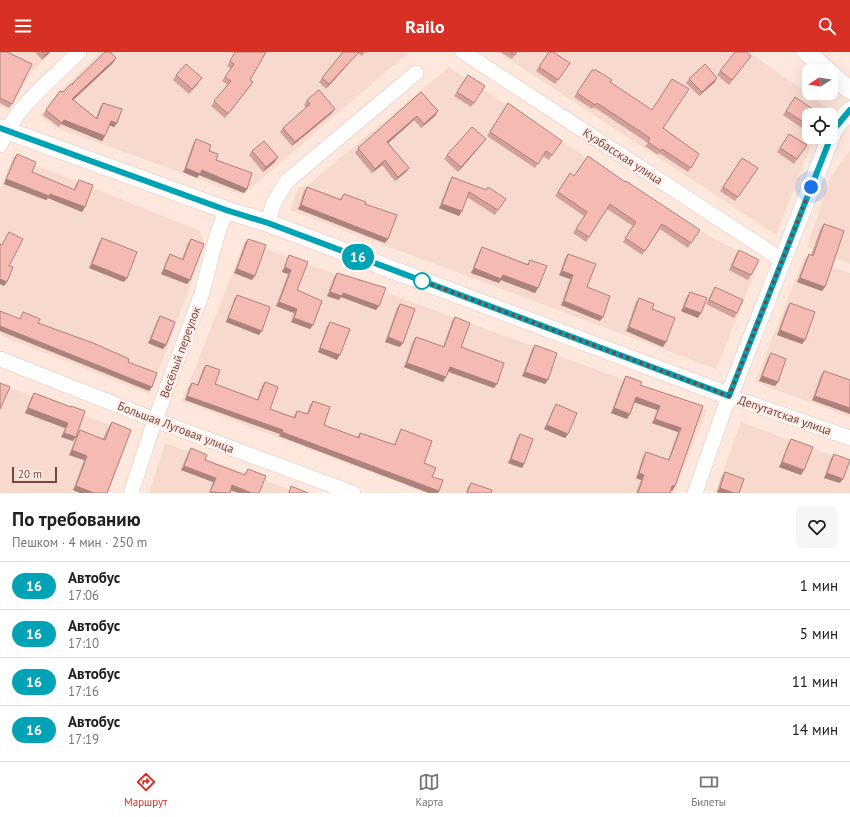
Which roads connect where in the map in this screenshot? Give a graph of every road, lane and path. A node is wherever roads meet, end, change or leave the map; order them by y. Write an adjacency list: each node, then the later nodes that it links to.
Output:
1 (79, 52): 9 (street)
2 (463, 52): 12 (street, Кузбасская улица)
3 (806, 52): 4 (street)
4 (820, 64)
5 (416, 73): 11 (street)
6 (838, 80): 7 (street)
7 (850, 90)
8 (850, 110): 12 (street)
9 (2, 134): 10 (street, Депутатская улица)
10 (226, 210): 11 (street, Депутатская улица); 15 (street, Весёлый переулок)
11 (268, 223): 14 (street, Депутатская улица)
12 (782, 260): 14 (street)
13 (0, 359): 15 (street, Большая Луговая улица)
14 (729, 396): 16 (street, Депутатская улица); 19 (street)
15 (155, 420): 17 (street, Весёлый переулок); 18 (street, Большая Луговая улица)
16 (850, 438)
17 (131, 493)
18 (353, 493)
19 (695, 493)

